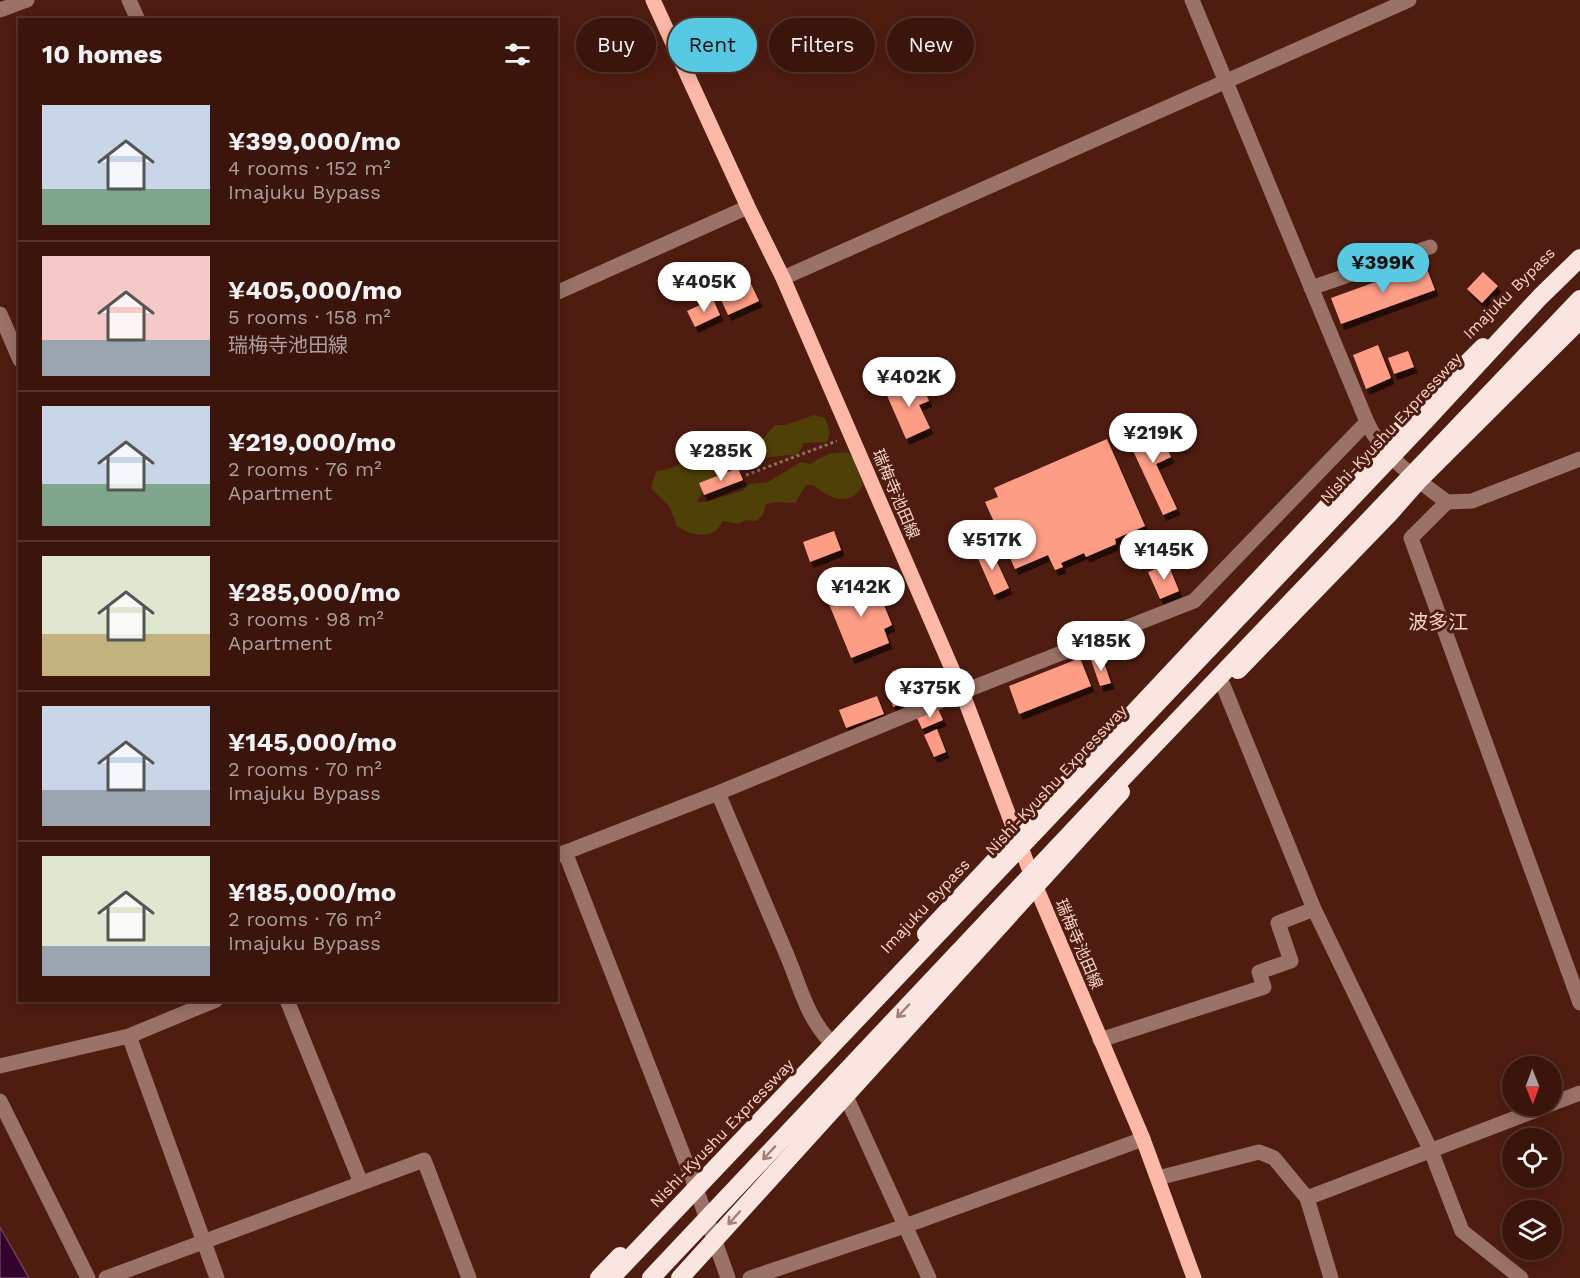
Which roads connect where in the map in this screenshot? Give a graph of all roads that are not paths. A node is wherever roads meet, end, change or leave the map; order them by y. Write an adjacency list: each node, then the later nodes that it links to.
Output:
1 (27, 0): 6 (street)
2 (129, 0): 7 (street)
3 (653, 0): 9 (main road, 瑞梅寺池田線)
4 (1192, 0): 8 (street)
5 (1409, 0): 8 (street)
6 (0, 10)
7 (137, 18)
8 (1226, 83): 13 (street); 14 (street)
9 (748, 207): 13 (main road, 瑞梅寺池田線); 15 (street)
10 (1430, 247): 14 (street)
11 (1580, 250): 21 (highway, Imajuku Bypass)
12 (1580, 258): 58 (highway, Nishi-Kyushu Expressway, bridge)
13 (783, 278): 26 (main road, 瑞梅寺池田線)
14 (1311, 288): 20 (street)
15 (558, 292)
16 (1580, 299): 59 (highway, one-way to 59, bridge)
17 (0, 314): 19 (street)
18 (1580, 320): 23 (highway)
19 (18, 355)
20 (1367, 422): 21 (street); 26 (street)
21 (1383, 447): 23 (street); 28 (highway, Imajuku Bypass)
22 (1580, 459): 24 (street)
23 (1419, 480): 24 (street); 25 (highway)
24 (1447, 502): 34 (street)
25 (1223, 685): 30 (highway); 31 (street)
26 (962, 692): 27 (street); 28 (main road, 瑞梅寺池田線)
27 (718, 793): 29 (street); 36 (street)
28 (1016, 837): 30 (main road, 瑞梅寺池田線); 36 (highway, Imajuku Bypass)
29 (561, 854): 47 (street)
30 (1036, 887): 37 (main road, 瑞梅寺池田線); 40 (highway)
31 (1314, 909): 37 (street); 45 (street)
32 (211, 1002): 35 (street)
33 (288, 1002): 48 (street)
34 (1580, 1003)
35 (129, 1036): 38 (street); 52 (street)
36 (828, 1039): 47 (highway, Imajuku Bypass)
37 (1100, 1040): 44 (main road, 瑞梅寺池田線)
38 (0, 1066)
39 (1580, 1092): 41 (street)
40 (845, 1094): 50 (street); 51 (highway, one-way to 51)
41 (1562, 1100)
42 (0, 1101): 53 (street)
43 (1521, 1116): 45 (street)
44 (1143, 1139): 46 (main road, 瑞梅寺池田線); 50 (street)
45 (1431, 1151): 49 (street); 66 (street)
46 (1158, 1178): 49 (street); 64 (main road, 瑞梅寺池田線)
47 (693, 1180): 51 (street); 57 (highway, Imajuku Bypass)
48 (361, 1183): 52 (street); 56 (street)
49 (1306, 1198): 65 (street)
50 (905, 1226): 62 (street); 63 (street)
51 (715, 1239): 60 (highway); 61 (street)
52 (203, 1240): 54 (street); 55 (street)
53 (88, 1278)
54 (106, 1278)
55 (217, 1278)
56 (469, 1278)
57 (599, 1278)
58 (611, 1278)
59 (651, 1278)
60 (680, 1278)
61 (728, 1278)
62 (750, 1278)
63 (929, 1278)
64 (1194, 1278)
65 (1331, 1278)
66 (1521, 1278)

